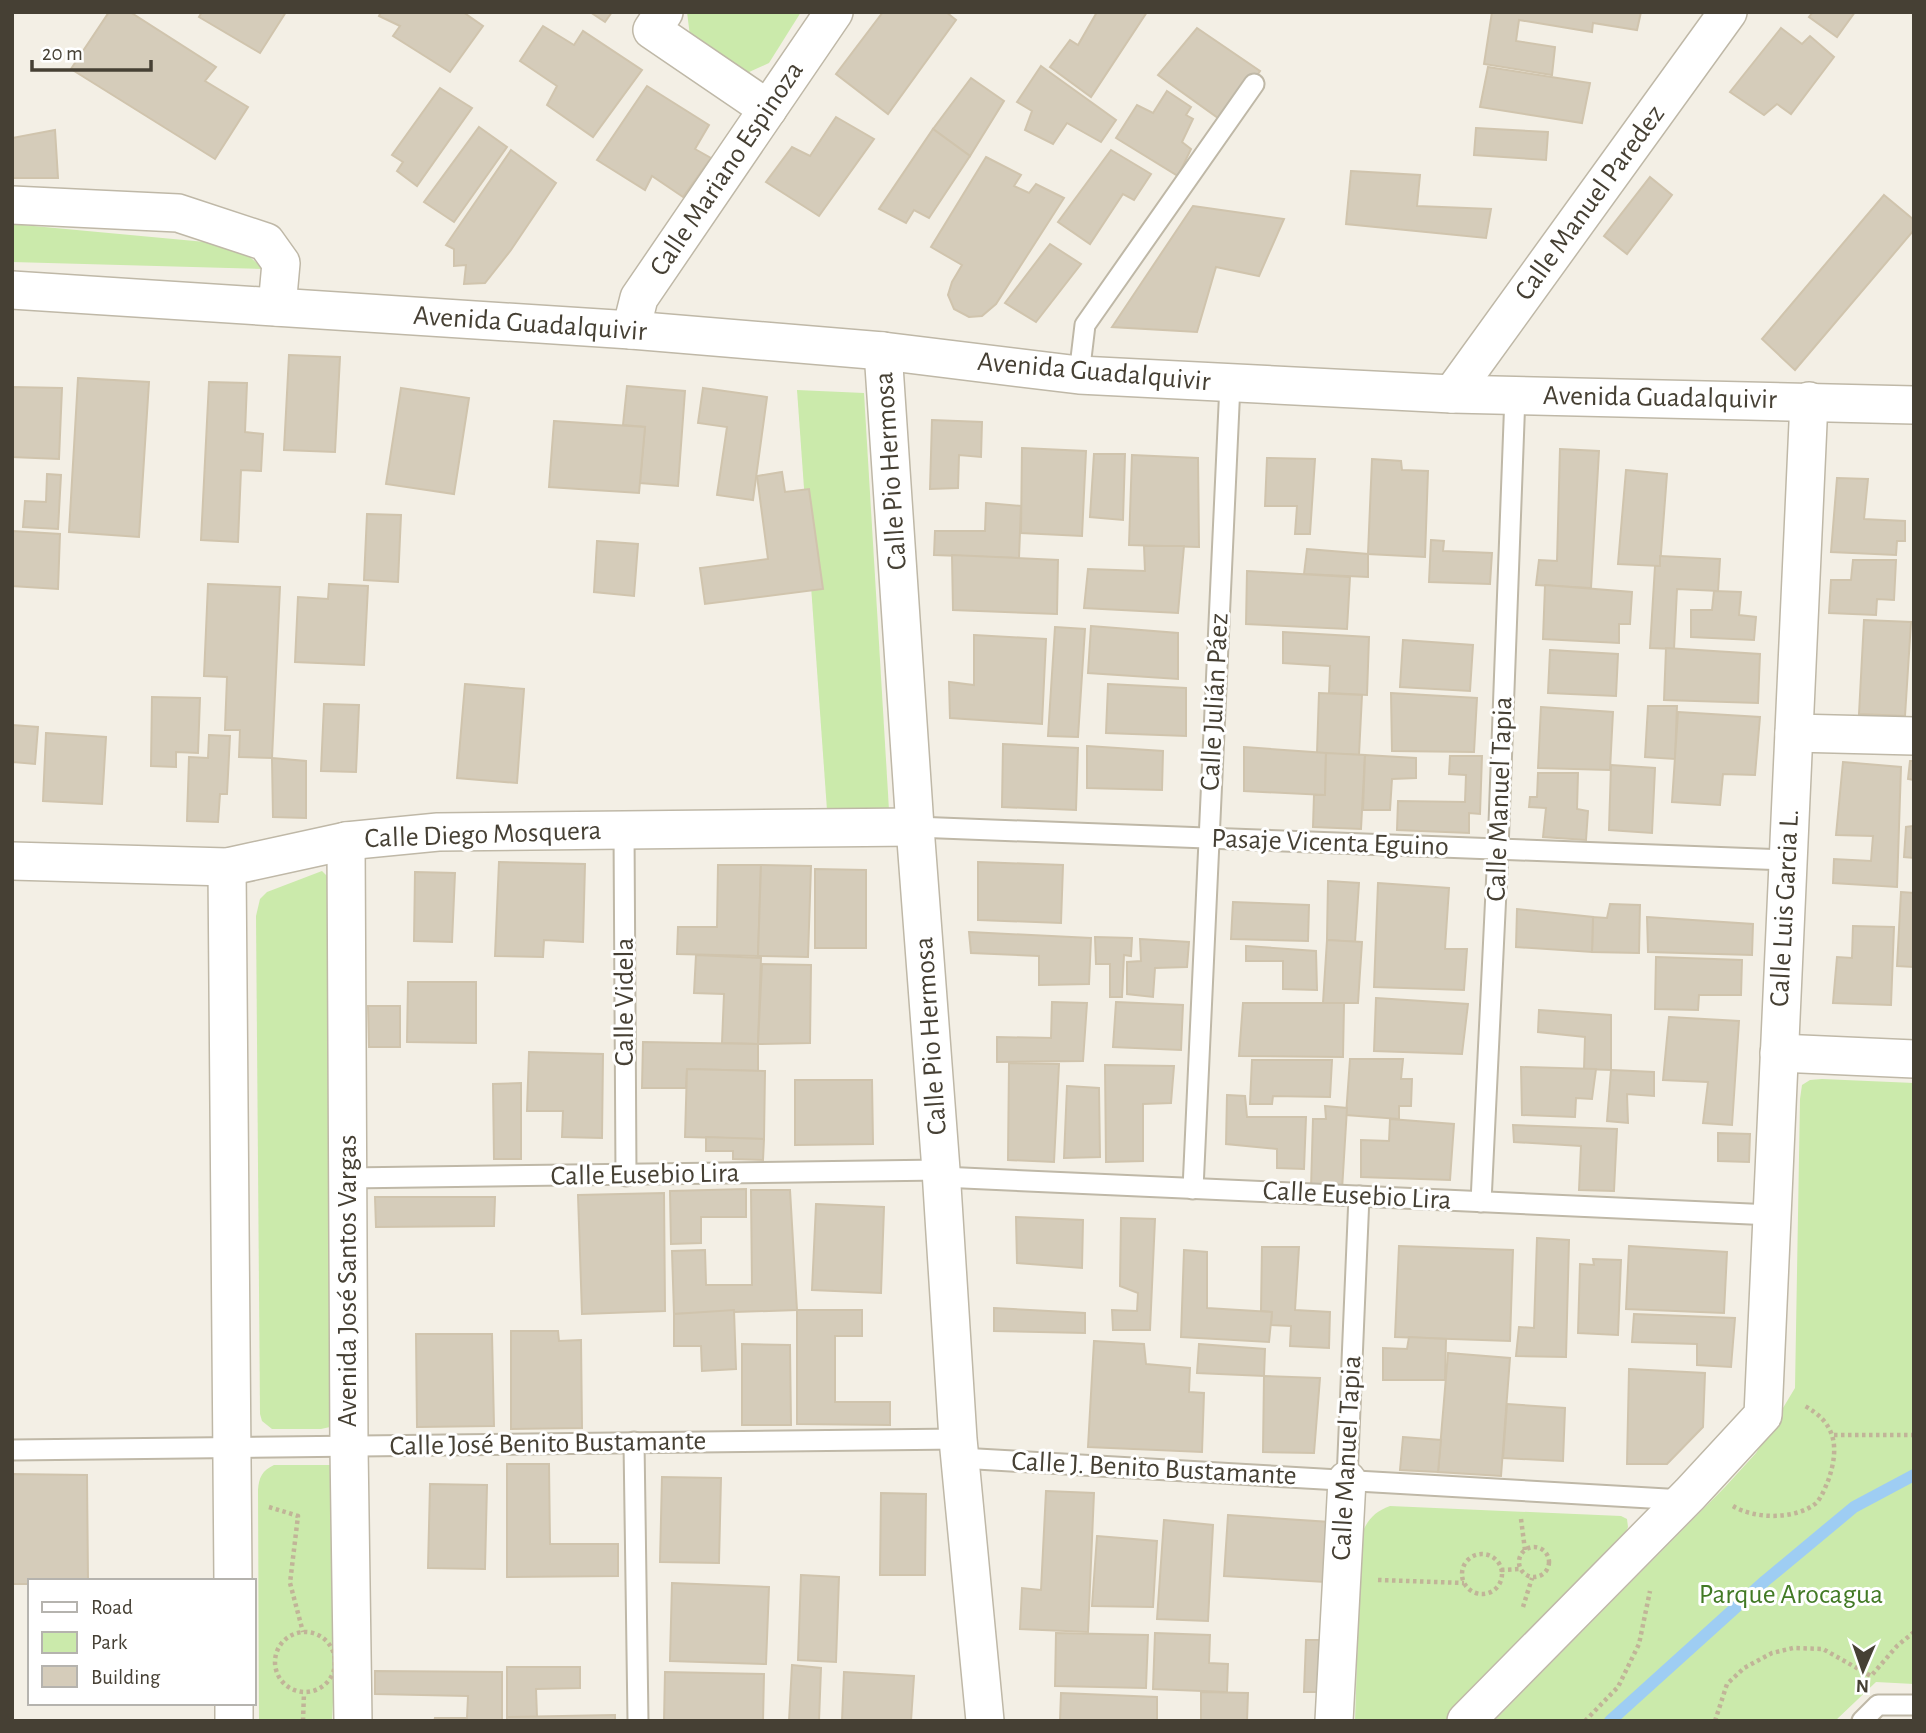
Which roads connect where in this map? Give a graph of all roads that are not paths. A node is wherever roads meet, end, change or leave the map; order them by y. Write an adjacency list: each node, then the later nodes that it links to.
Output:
1 (664, 12): 5 (street)
2 (834, 12): 5 (street, Calle Mariano Espinoza)
3 (1727, 12): 13 (street, Calle Manuel Paredez)
4 (1254, 84): 11 (lane)
5 (768, 109): 9 (street, Calle Mariano Espinoza)
6 (12, 205): 8 (street)
7 (12, 290): 8 (street, Avenida Guadalquivir)
8 (277, 307): 9 (street, Avenida Guadalquivir)
9 (631, 330): 10 (street, Avenida Guadalquivir)
10 (883, 351): 11 (street, Avenida Guadalquivir); 19 (street, Calle Pio Hermosa)
11 (1079, 375): 12 (street, Avenida Guadalquivir)
12 (1230, 384): 13 (street, Avenida Guadalquivir); 21 (lane, Calle Julián Páez)
13 (1452, 394): 14 (street, Avenida Guadalquivir)
14 (1515, 395): 15 (street, Avenida Guadalquivir); 23 (lane, Calle Manuel Tapia)
15 (1809, 401): 16 (street, Avenida Guadalquivir); 17 (street, Calle Luis Garcia L.)
16 (1914, 405)
17 (1794, 733): 18 (street); 24 (street, Calle Luis Garcia L.)
18 (1914, 736)
19 (915, 827): 20 (street, Calle Diego Mosquera); 21 (lane, Pasaje Vicenta Eguino); 29 (street, Calle Pio Hermosa)
20 (624, 829): 22 (street, Calle Diego Mosquera); 30 (lane, Calle Videla)
21 (1209, 838): 23 (lane, Pasaje Vicenta Eguino); 32 (lane, Calle Julián Páez)
22 (346, 841): 26 (street, Calle Diego Mosquera); 31 (street, Avenida José Santos Vargas)
23 (1498, 850): 24 (lane, Pasaje Vicenta Eguino); 34 (lane, Calle Manuel Tapia)
24 (1787, 860): 27 (street, Calle Luis Garcia L.)
25 (12, 861): 26 (street, Calle Diego Mosquera)
26 (227, 867): 37 (street)
27 (1779, 1053): 28 (street); 35 (street, Calle Luis Garcia L.)
28 (1914, 1059)
29 (942, 1174): 30 (lane, Calle Eusebio Lira); 32 (lane, Calle Eusebio Lira); 39 (street, Calle Pio Hermosa)
30 (626, 1176): 31 (lane, Calle Eusebio Lira)
31 (348, 1178): 38 (street, Avenida José Santos Vargas)
32 (1193, 1189): 33 (lane, Calle Eusebio Lira)
33 (1359, 1196): 34 (lane, Calle Eusebio Lira); 41 (lane, Calle Manuel Tapia)
34 (1481, 1202): 35 (lane, Calle Eusebio Lira)
35 (1772, 1215): 42 (street, Calle Luis Garcia L.)
36 (634, 1441): 38 (lane, Calle José Benito Bustamante); 39 (lane, Calle José Benito Bustamante); 46 (lane)
37 (231, 1447): 38 (lane, Calle José Benito Bustamante); 40 (lane, Calle José Benito Bustamante); 43 (street)
38 (349, 1447): 45 (street, Avenida José Santos Vargas)
39 (959, 1448): 41 (lane, Calle J. Benito Bustamante); 47 (street, Calle Pio Hermosa)
40 (12, 1450)
41 (1348, 1480): 42 (lane, Calle J. Benito Bustamante); 48 (street, Calle Manuel Tapia)
42 (1692, 1492): 49 (street)
43 (233, 1579)
44 (1914, 1705): 50 (lane)
45 (353, 1721)
46 (638, 1721)
47 (985, 1721)
48 (1334, 1721)
49 (1466, 1721)
50 (1861, 1721)

